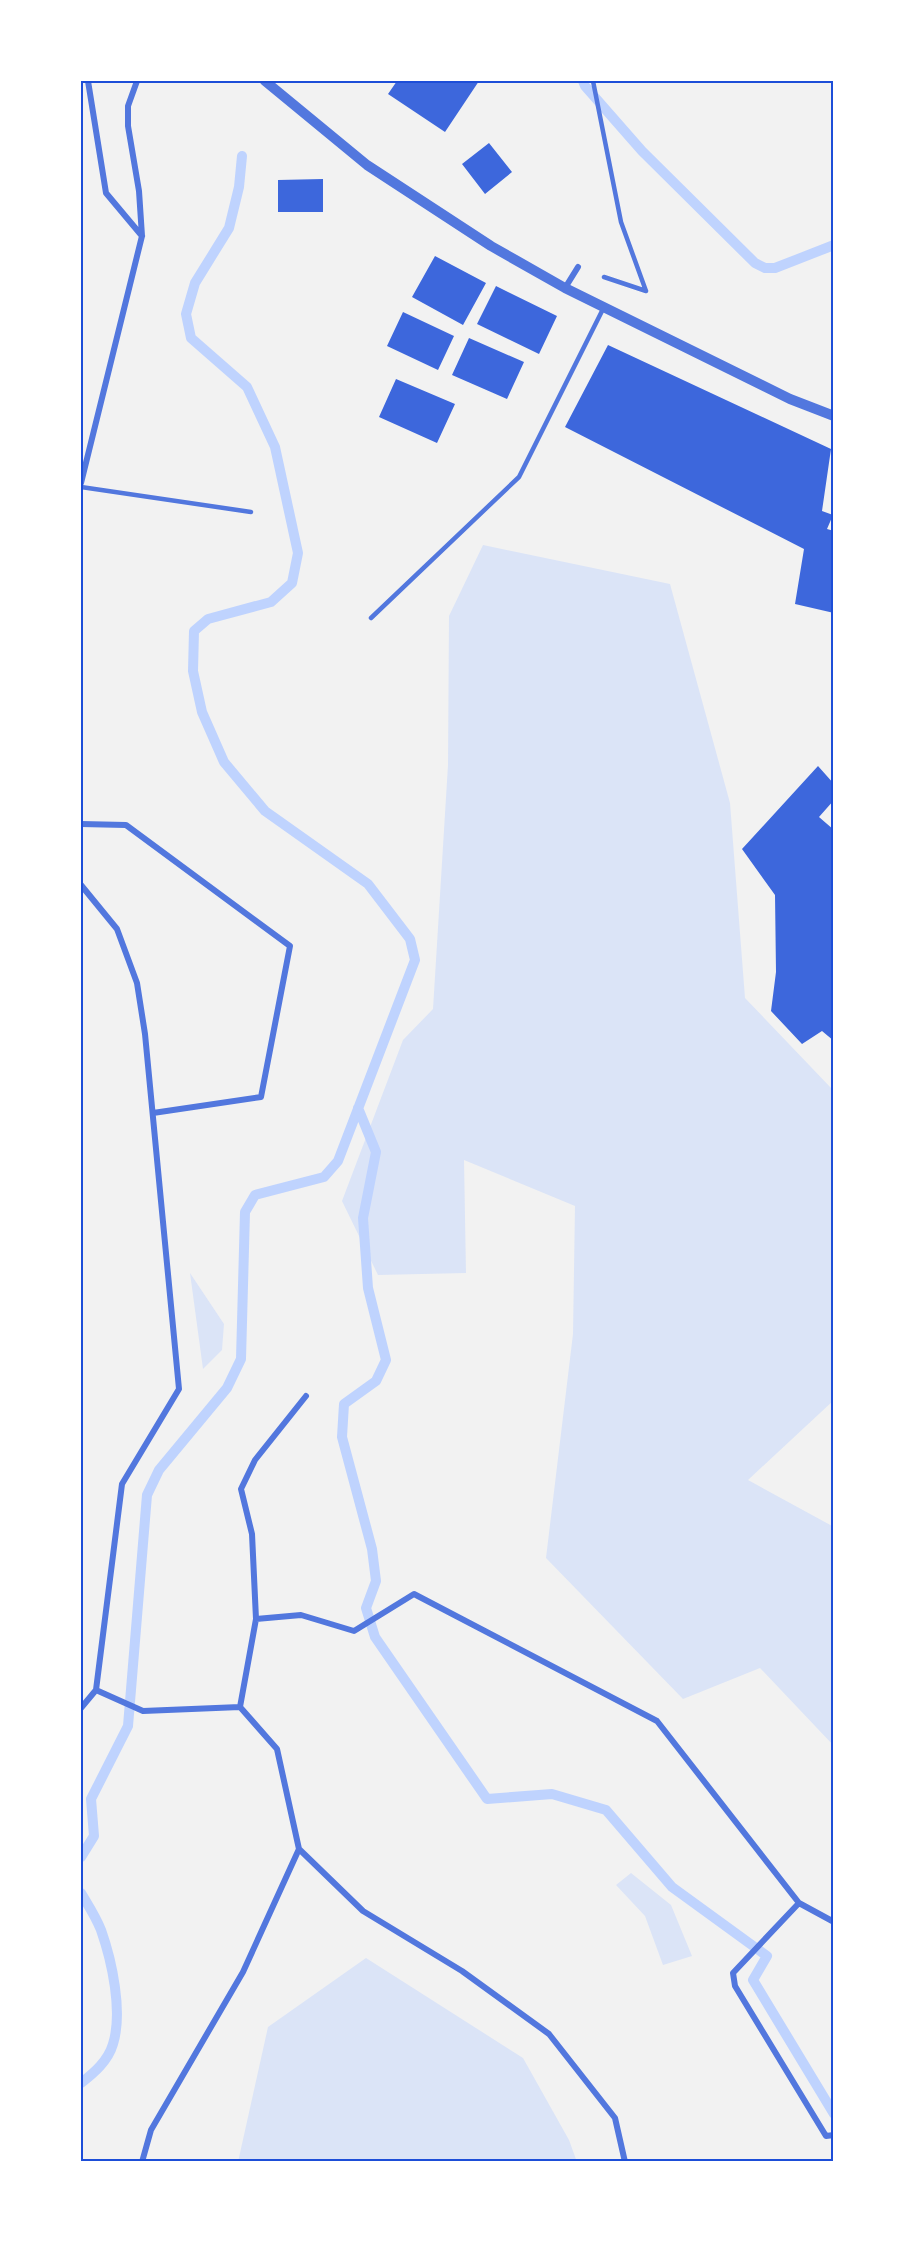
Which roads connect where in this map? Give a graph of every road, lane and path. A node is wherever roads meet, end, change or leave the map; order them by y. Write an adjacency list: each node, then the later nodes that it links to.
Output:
1 (88, 81): 5 (street)
2 (137, 81): 5 (street)
3 (265, 81): 8 (street)
4 (593, 81): 7 (lane)
5 (142, 236): 11 (street)
6 (578, 267): 8 (street)
7 (604, 277)
8 (565, 288): 9 (street)
9 (604, 306): 10 (street); 13 (lane)
10 (834, 416)
11 (81, 485): 12 (lane)
12 (251, 512)
13 (371, 618)
14 (81, 824): 16 (street)
15 (81, 885): 16 (street)
16 (153, 1113): 19 (street)
17 (306, 1396): 18 (street)
18 (256, 1619): 20 (street); 23 (street)
19 (96, 1690): 20 (street); 21 (street)
20 (240, 1707): 22 (street)
21 (81, 1708)
22 (299, 1849): 26 (street); 27 (street)
23 (799, 1903): 24 (street); 25 (street)
24 (834, 1922)
25 (834, 2135)
26 (142, 2162)
27 (625, 2162)

